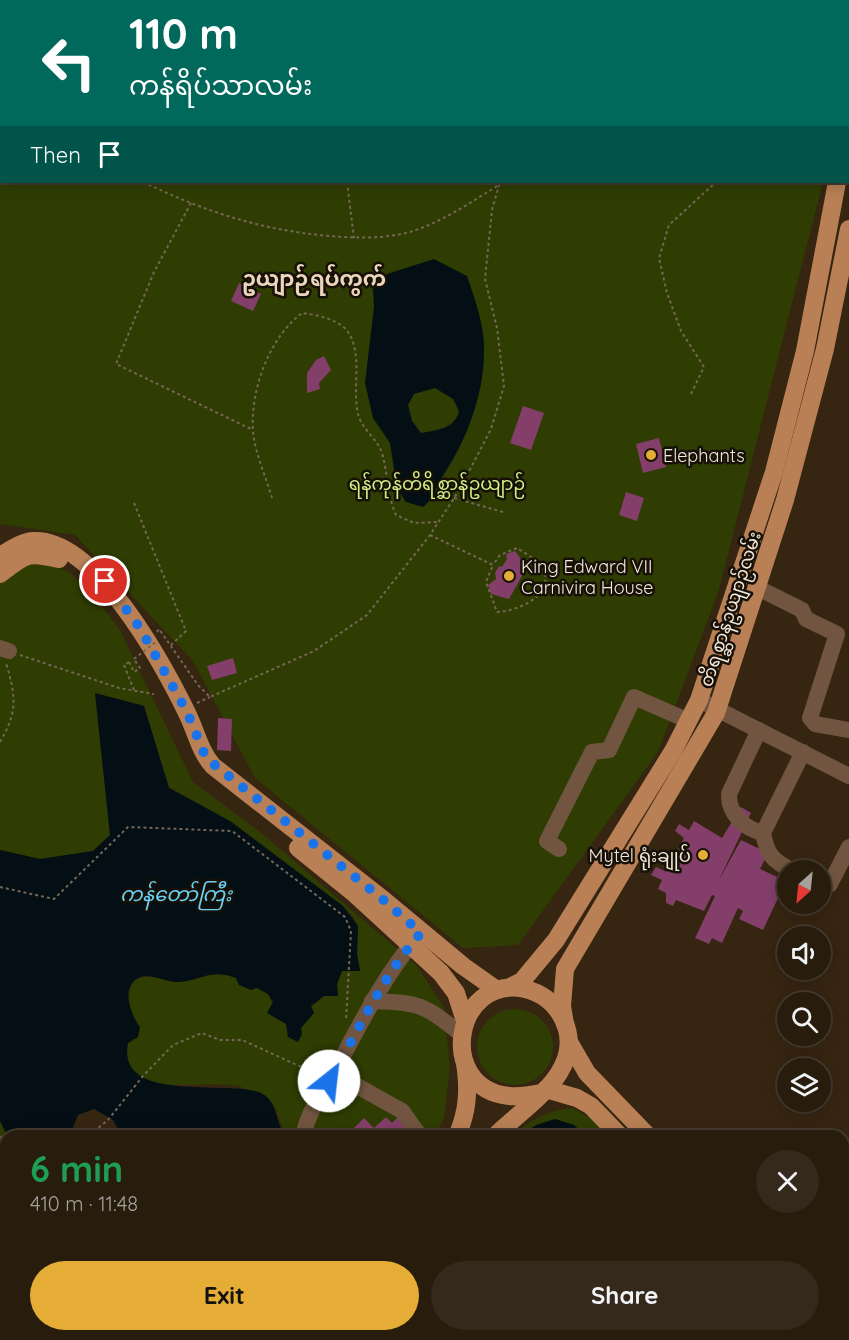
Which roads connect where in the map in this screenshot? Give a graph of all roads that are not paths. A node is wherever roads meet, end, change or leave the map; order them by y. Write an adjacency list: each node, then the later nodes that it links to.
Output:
1 (837, 183): 6 (main road, တိရစ္ဆာန်ဥယျာဉ်လမ်း)
2 (849, 229): 5 (main road, တိရစ္ဆာန်ဥယျာဉ်လမ်း)
3 (0, 556): 8 (main road)
4 (0, 574): 8 (main road)
5 (758, 588): 7 (main road, တိရစ္ဆာန်ဥယျာဉ်လမ်း); 11 (street)
6 (699, 700): 7 (street); 9 (main road, တိရစ္ဆာန်ဥယျာဉ်လမ်း)
7 (717, 709): 10 (street); 22 (main road, တိရစ္ဆာန်ဥယျာဉ်လမ်း)
8 (179, 710): 19 (main road)
9 (689, 721): 16 (street); 20 (main road, တိရစ္ဆာန်ဥယျာဉ်လမ်း)
10 (759, 730): 12 (street); 14 (street)
11 (849, 730)
12 (803, 752): 13 (street); 14 (street)
13 (849, 776)
14 (763, 833): 17 (street)
15 (849, 847): 18 (street)
16 (559, 849)
17 (777, 863)
18 (831, 882)
19 (416, 939): 20 (main road); 21 (street); 23 (main road)
20 (503, 988): 22 (main road); 23 (main road)
21 (372, 1001): 23 (street); 26 (street)
22 (565, 1024): 24 (main road)
23 (463, 1028): 25 (main road)
24 (569, 1042): 27 (main road); 33 (main road)
25 (464, 1062): 27 (main road); 30 (main road)
26 (329, 1071): 28 (street); 29 (street)
27 (544, 1091): 31 (main road); 32 (main road)
28 (304, 1130)
29 (416, 1130)
30 (460, 1130)
31 (502, 1130)
32 (614, 1130)
33 (642, 1130)

